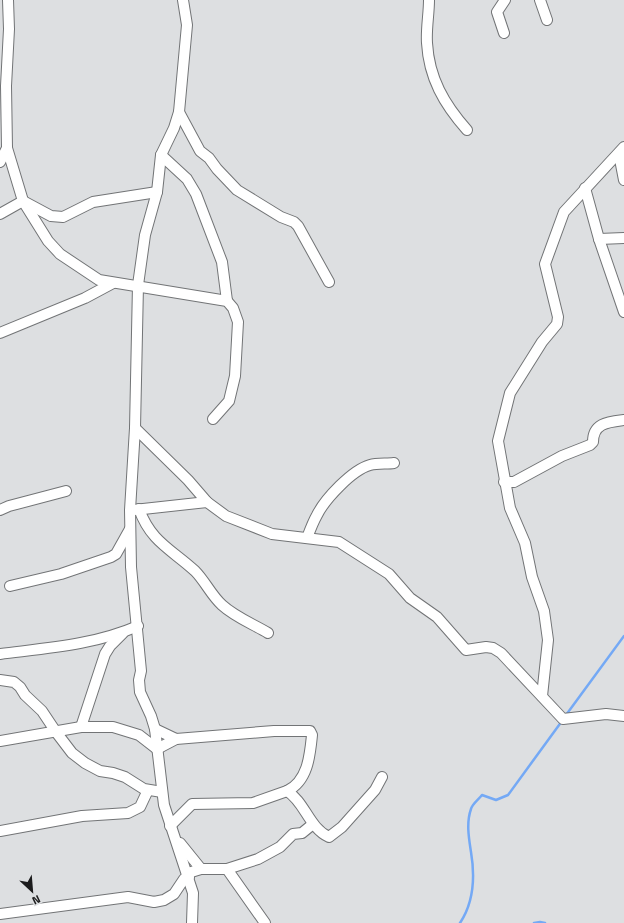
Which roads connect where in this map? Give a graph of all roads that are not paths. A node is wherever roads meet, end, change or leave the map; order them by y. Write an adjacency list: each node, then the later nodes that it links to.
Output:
1 (8, 0): 7 (street)
2 (183, 0): 10 (street)
3 (429, 0): 11 (street)
4 (505, 0): 8 (street)
5 (540, 0): 6 (street)
6 (546, 20)
7 (5, 31): 9 (street)
8 (504, 34)
9 (3, 85): 12 (street)
10 (179, 112): 14 (street); 23 (street)
11 (467, 130)
12 (7, 148): 15 (street); 19 (street)
13 (621, 150): 16 (street); 17 (street)
14 (161, 155): 18 (street); 26 (street)
15 (0, 162)
16 (624, 180)
17 (584, 188): 22 (street); 33 (street)
18 (157, 192): 19 (street); 25 (street)
19 (23, 201): 20 (street); 24 (street)
20 (0, 214)
21 (624, 238): 22 (street)
22 (599, 239): 27 (street)
23 (329, 282)
24 (113, 283): 25 (street); 28 (street)
25 (138, 285): 26 (street); 31 (street)
26 (227, 300): 29 (street)
27 (624, 312)
28 (0, 333)
29 (213, 419)
30 (624, 420): 33 (street)
31 (135, 428): 35 (street); 37 (street)
32 (394, 463): 39 (street)
33 (504, 482): 45 (street)
34 (66, 491): 36 (street)
35 (207, 502): 37 (street); 39 (street)
36 (0, 510)
37 (135, 510): 38 (street); 43 (street)
38 (131, 529): 40 (street); 41 (street)
39 (307, 538): 47 (street)
40 (10, 586)
41 (138, 626): 42 (street); 51 (street)
42 (124, 632): 44 (street); 50 (street)
43 (268, 633)
44 (0, 654)
45 (544, 675): 47 (street); 48 (street)
46 (0, 680): 52 (street)
47 (528, 682): 48 (street)
48 (542, 696): 49 (street)
49 (624, 716)
50 (81, 727): 52 (street); 55 (street)
51 (155, 729): 53 (street); 55 (street)
52 (56, 732): 54 (street); 57 (street)
53 (176, 739): 55 (street); 58 (street)
54 (0, 741)
55 (157, 749): 59 (street)
56 (382, 777): 60 (street)
57 (148, 790): 59 (street); 62 (street)
58 (292, 791): 60 (street); 61 (street)
59 (162, 792): 61 (street)
60 (313, 824): 65 (street)
61 (170, 826): 63 (street)
62 (0, 831)
63 (175, 838): 64 (street); 66 (street)
64 (201, 869): 65 (street); 66 (street)
65 (227, 869): 69 (street)
66 (188, 875): 67 (street); 68 (street)
67 (0, 914)
68 (192, 923)
69 (265, 923)

